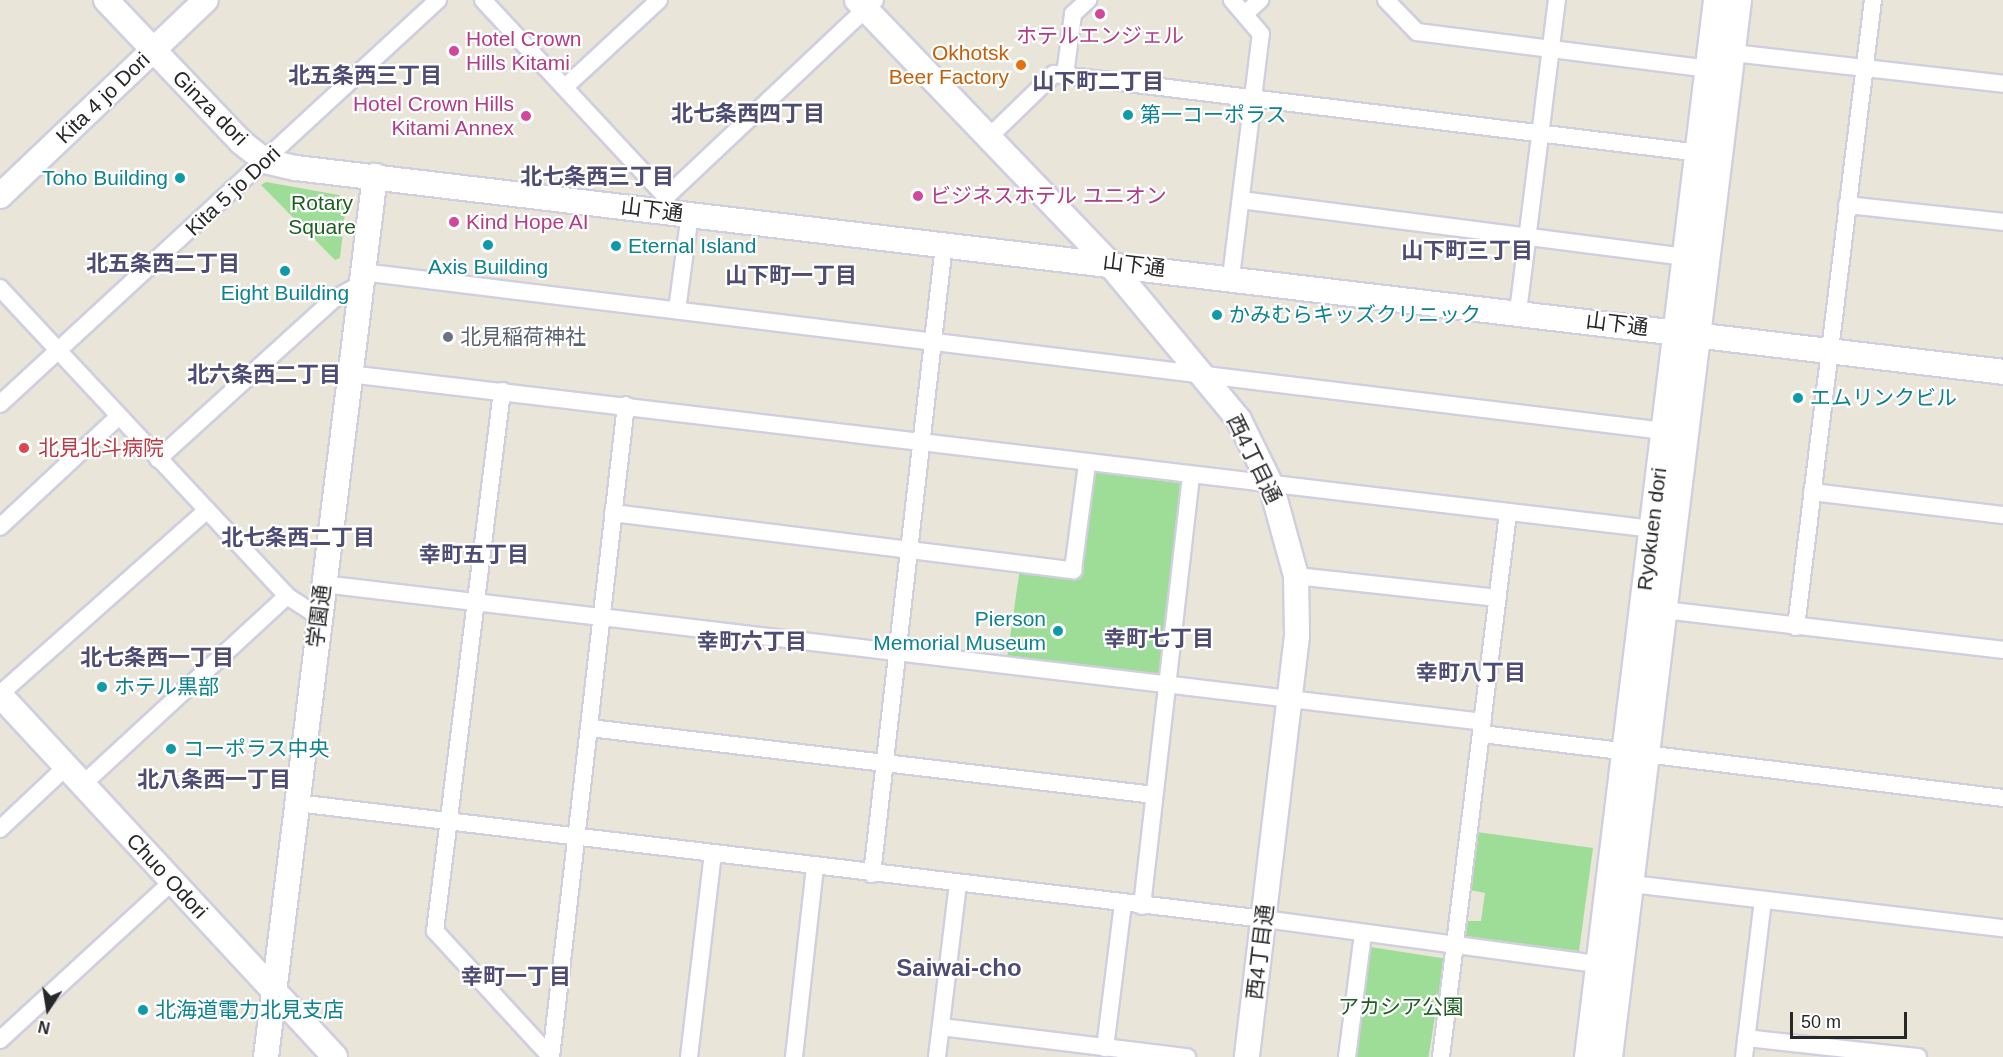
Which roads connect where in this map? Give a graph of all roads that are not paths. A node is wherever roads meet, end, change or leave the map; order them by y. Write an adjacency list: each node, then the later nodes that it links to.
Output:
1 (106, 0): 16 (street, Ginza dori)
2 (206, 0): 16 (street, Kita 4 jo Dori)
3 (438, 0): 28 (street, Kita 5 jo Dori)
4 (483, 0): 23 (street)
5 (659, 0): 23 (street)
6 (1088, 0): 21 (street)
7 (1232, 0): 15 (street)
8 (1260, 0): 15 (street)
9 (1386, 0): 17 (street)
10 (1716, 0): 20 (street, Ryokuen dori)
11 (1739, 0): 18 (street, Ryokuen dori)
12 (1873, 0): 19 (street)
13 (1555, 2): 17 (street)
14 (866, 3): 26 (street, 西4丁目通); 32 (street)
15 (1245, 14): 24 (street)
16 (153, 50): 28 (street, Ginza dori); 30 (street, Kita 4 jo Dori)
17 (1550, 50): 20 (street); 25 (street)
18 (1733, 53): 19 (street); 20 (street); 27 (street, Ryokuen dori)
19 (1864, 68): 22 (street); 33 (street)
20 (1708, 69): 27 (street, Ryokuen dori)
21 (1065, 75): 24 (street); 26 (street)
22 (2003, 84)
23 (565, 87): 32 (street)
24 (1254, 100): 25 (street); 31 (street)
25 (1541, 133): 27 (street); 36 (street)
26 (988, 136): 39 (street, 西4丁目通)
27 (1710, 154): 38 (street, Ryokuen dori); 45 (street, Ryokuen dori)
28 (266, 161): 29 (street, 山下通); 48 (street, Kita 5 jo Dori)
29 (375, 176): 32 (street, 山下通); 41 (street, 学園通)
30 (0, 196)
31 (1241, 200): 36 (street); 40 (street)
32 (665, 204): 34 (street, 山下通)
33 (1847, 205): 35 (street); 47 (street)
34 (690, 214): 37 (street, 山下通); 43 (street)
35 (2003, 222)
36 (1528, 238): 38 (street); 44 (street)
37 (944, 245): 39 (street, 山下通); 46 (street)
38 (1686, 256): 45 (street, Ryokuen dori)
39 (1108, 262): 40 (street, 山下通); 51 (street, 西4丁目通)
40 (1230, 277): 44 (street, 山下通)
41 (361, 278): 43 (street); 50 (street, 学園通); 58 (street)
42 (0, 288): 48 (street)
43 (677, 310): 46 (street)
44 (1518, 312): 45 (street, 山下通)
45 (1689, 332): 47 (street, 山下通); 56 (street, Ryokuen dori); 75 (street, Ryokuen dori)
46 (934, 345): 51 (street); 57 (street)
47 (1828, 349): 49 (street, 山下通); 62 (street)
48 (58, 350): 53 (street, Kita 5 jo Dori); 55 (street)
49 (2003, 372)
50 (349, 374): 52 (street); 71 (street, 学園通)
51 (1202, 374): 56 (street); 61 (street, 西4丁目通)
52 (502, 391): 54 (street); 74 (street)
53 (0, 404)
54 (626, 405): 57 (street); 64 (street)
55 (119, 416): 58 (street); 67 (street)
56 (1664, 431): 68 (street, Ryokuen dori)
57 (922, 442): 59 (street); 69 (street)
58 (158, 459): 63 (street)
59 (1087, 463): 60 (street); 69 (street)
60 (1191, 476): 61 (street); 81 (street)
61 (1271, 485): 65 (street); 70 (street, 西4丁目通)
62 (1812, 492): 66 (street); 78 (street)
63 (207, 510): 72 (street); 82 (street)
64 (613, 513): 69 (street); 77 (street)
65 (1508, 513): 68 (street); 73 (street)
66 (2003, 515)
67 (0, 527)
68 (1652, 529): 75 (street, Ryokuen dori)
69 (910, 547): 80 (street)
70 (1296, 576): 73 (street); 83 (street, 西4丁目通)
71 (323, 584): 74 (street); 76 (street, 学園通)
72 (287, 596): 76 (street); 89 (street)
73 (1498, 598): 85 (street)
74 (475, 601): 77 (street); 93 (street)
75 (1653, 609): 78 (street); 86 (street, Ryokuen dori)
76 (318, 616): 92 (street, 学園通)
77 (601, 617): 80 (street); 84 (street)
78 (1796, 627): 79 (street)
79 (2003, 651)
80 (897, 653): 81 (street); 87 (street)
81 (1166, 685): 83 (street); 90 (street)
82 (0, 694): 88 (street, Chuo Odori)
83 (1288, 698): 85 (street); 105 (street, 西4丁目通)
84 (590, 728): 87 (street); 95 (street)
85 (1482, 728): 86 (street); 108 (street)
86 (1636, 753): 91 (street); 100 (street, Ryokuen dori)
87 (884, 763): 90 (street); 98 (street)
88 (66, 767): 89 (street, Chuo Odori); 94 (street)
89 (82, 785): 99 (street, Chuo Odori)
90 (1154, 795): 104 (street)
91 (2003, 798)
92 (297, 803): 93 (street); 110 (street, 学園通)
93 (448, 822): 95 (street); 117 (street)
94 (0, 829)
95 (579, 838): 96 (street); 117 (street)
96 (713, 854): 97 (street); 118 (street)
97 (815, 867): 98 (street); 119 (street)
98 (872, 874): 101 (street)
99 (172, 882): 110 (street, Chuo Odori); 113 (street)
100 (1619, 883): 102 (street); 109 (street, Ryokuen dori); 126 (street, Ryokuen dori)
101 (958, 884): 103 (street); 111 (street)
102 (1763, 900): 106 (street); 112 (street)
103 (1123, 904): 104 (street); 114 (street)
104 (1142, 906): 105 (street)
105 (1264, 919): 107 (street); 122 (street, 西4丁目通)
106 (2003, 928)
107 (1363, 933): 108 (street); 123 (street)
108 (1456, 946): 109 (street); 124 (street)
109 (1598, 964): 125 (street, Ryokuen dori)
110 (274, 992): 115 (street, 学園通); 116 (street, Chuo Odori)
111 (941, 1027): 114 (street); 120 (street)
112 (1746, 1038): 127 (street); 128 (street)
113 (0, 1040)
114 (1105, 1048): 121 (street)
115 (266, 1057)
116 (335, 1057)
117 (551, 1057)
118 (689, 1057)
119 (794, 1057)
120 (937, 1057)
121 (1187, 1057)
122 (1247, 1057)
123 (1347, 1057)
124 (1441, 1057)
125 (1587, 1057)
126 (1610, 1057)
127 (1744, 1057)
128 (1918, 1057)

